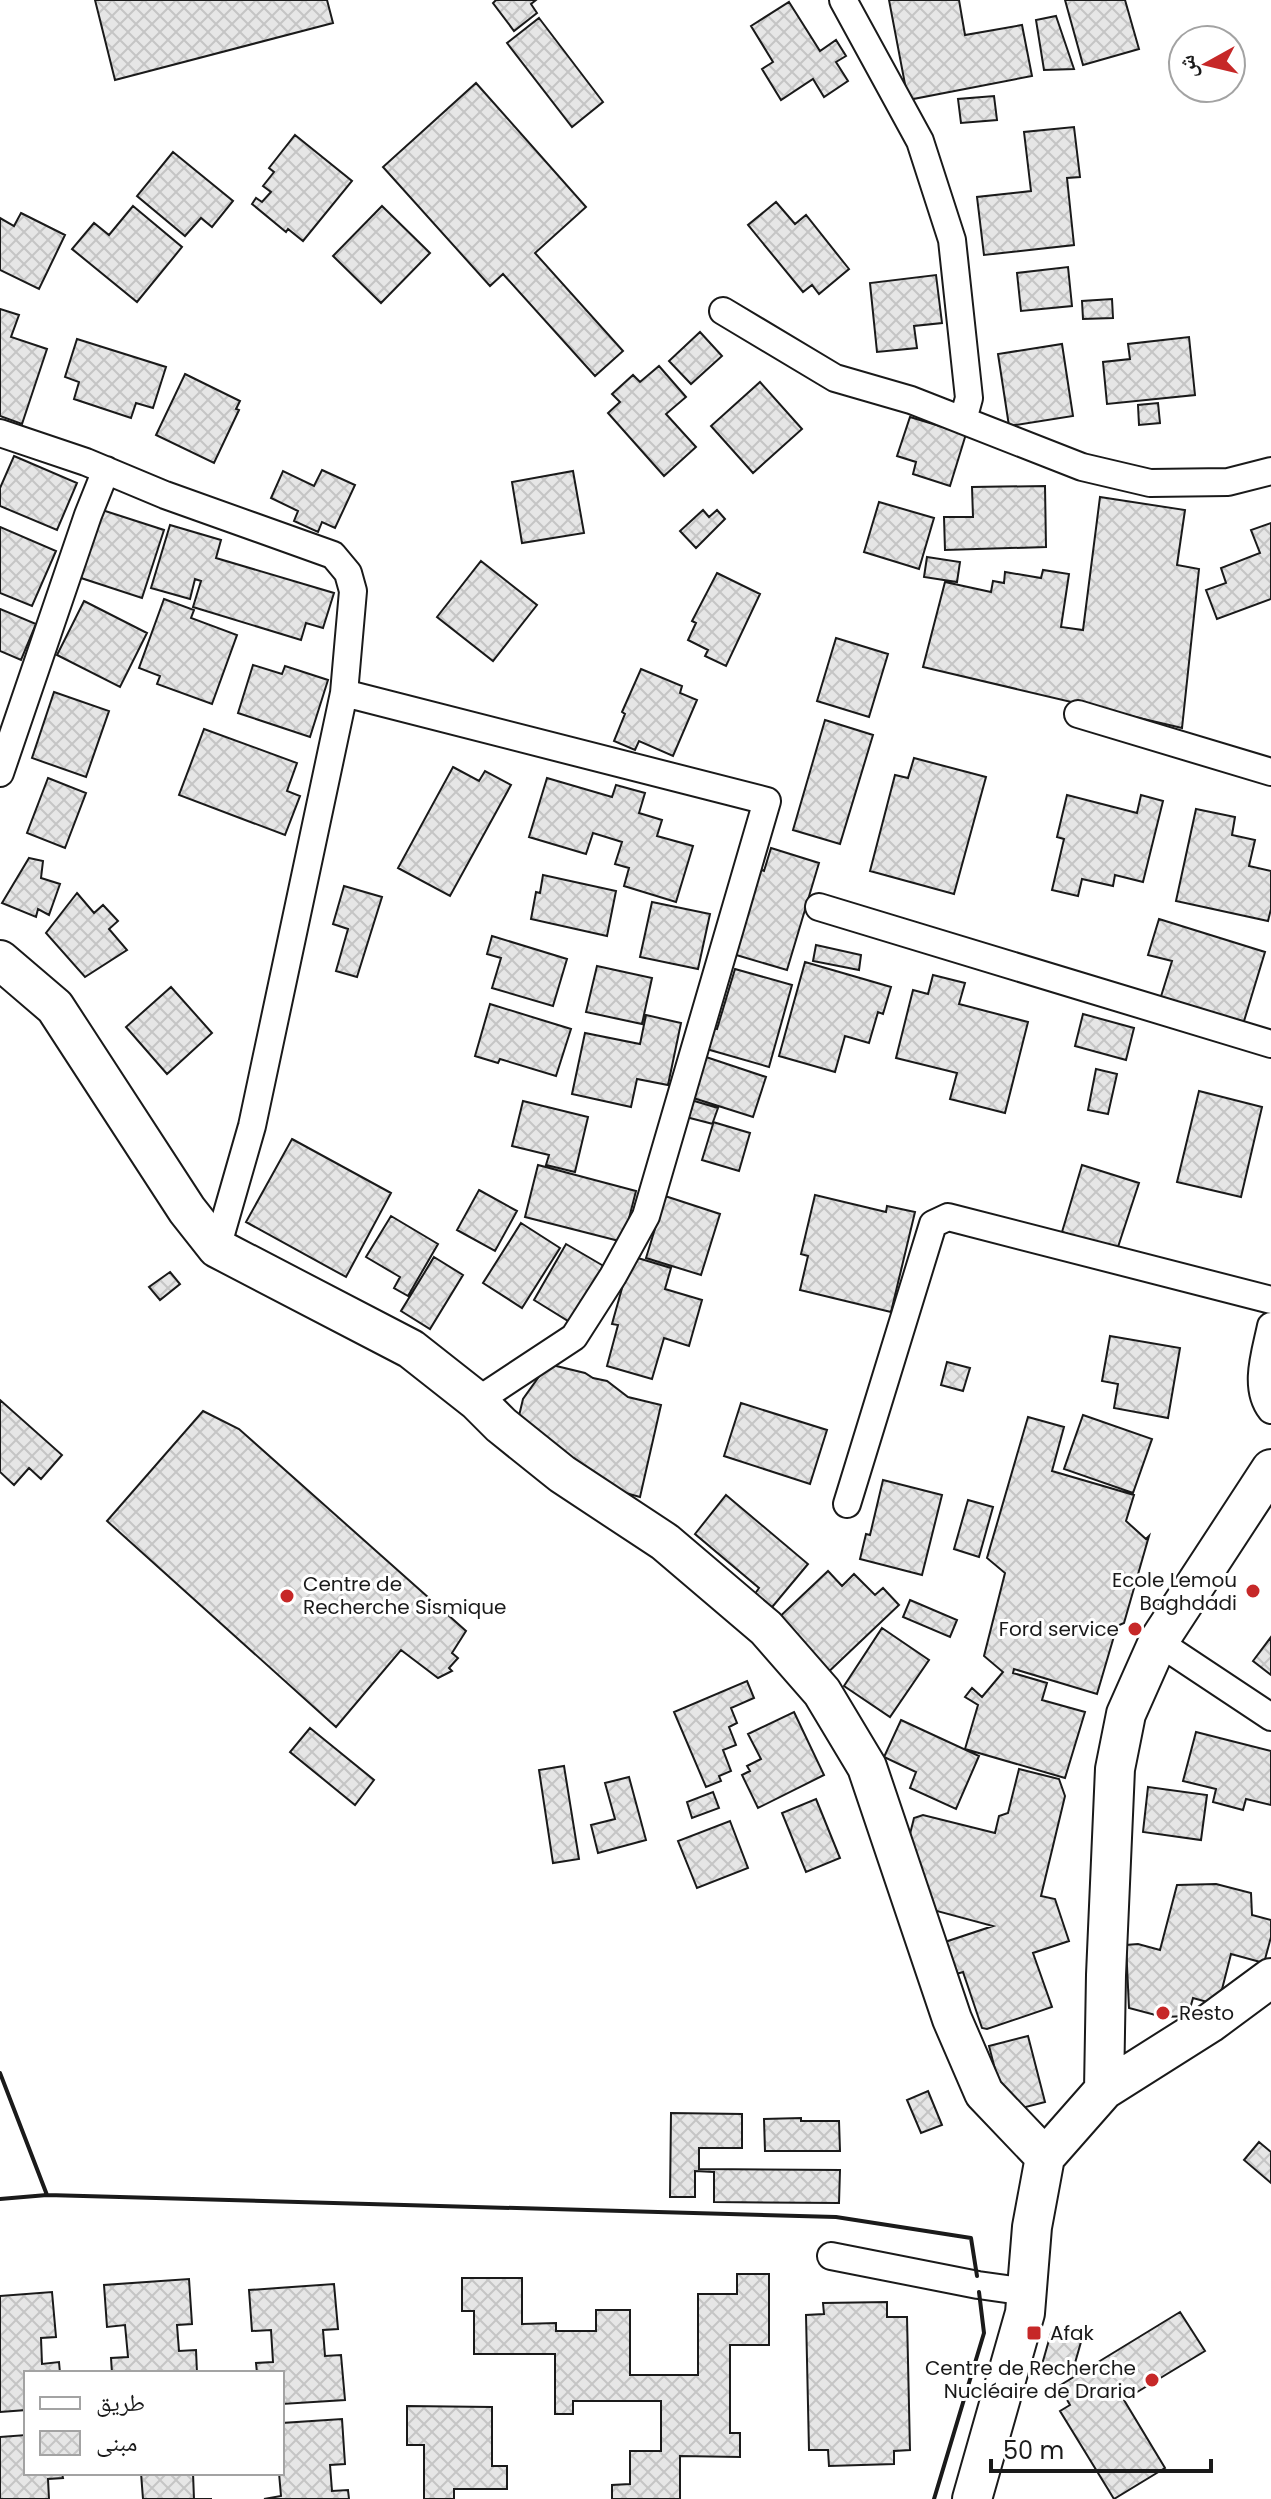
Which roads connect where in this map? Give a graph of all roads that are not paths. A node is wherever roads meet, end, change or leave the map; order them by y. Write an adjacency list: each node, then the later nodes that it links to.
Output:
1 (843, 0): 3 (street)
2 (723, 311): 3 (street)
3 (963, 420): 6 (street)
4 (0, 433): 5 (street)
5 (106, 470): 7 (street); 10 (street)
6 (1271, 471)
7 (344, 693): 14 (street); 17 (street)
8 (1078, 714): 9 (street)
9 (1271, 772)
10 (0, 773)
11 (819, 907): 13 (street)
12 (0, 960): 14 (street)
13 (1271, 1044)
14 (217, 1248): 17 (street)
15 (1271, 1300): 20 (street)
16 (1271, 1326): 18 (street)
17 (477, 1401): 25 (street)
18 (1271, 1410)
19 (1271, 1469): 21 (street)
20 (847, 1504)
21 (1158, 1642): 22 (street); 24 (street)
22 (1271, 1717)
23 (1271, 1978): 24 (street)
24 (1104, 2090): 25 (street)
25 (1045, 2157): 27 (street)
26 (831, 2256): 27 (street)
27 (1027, 2292): 28 (street)
28 (972, 2499)

